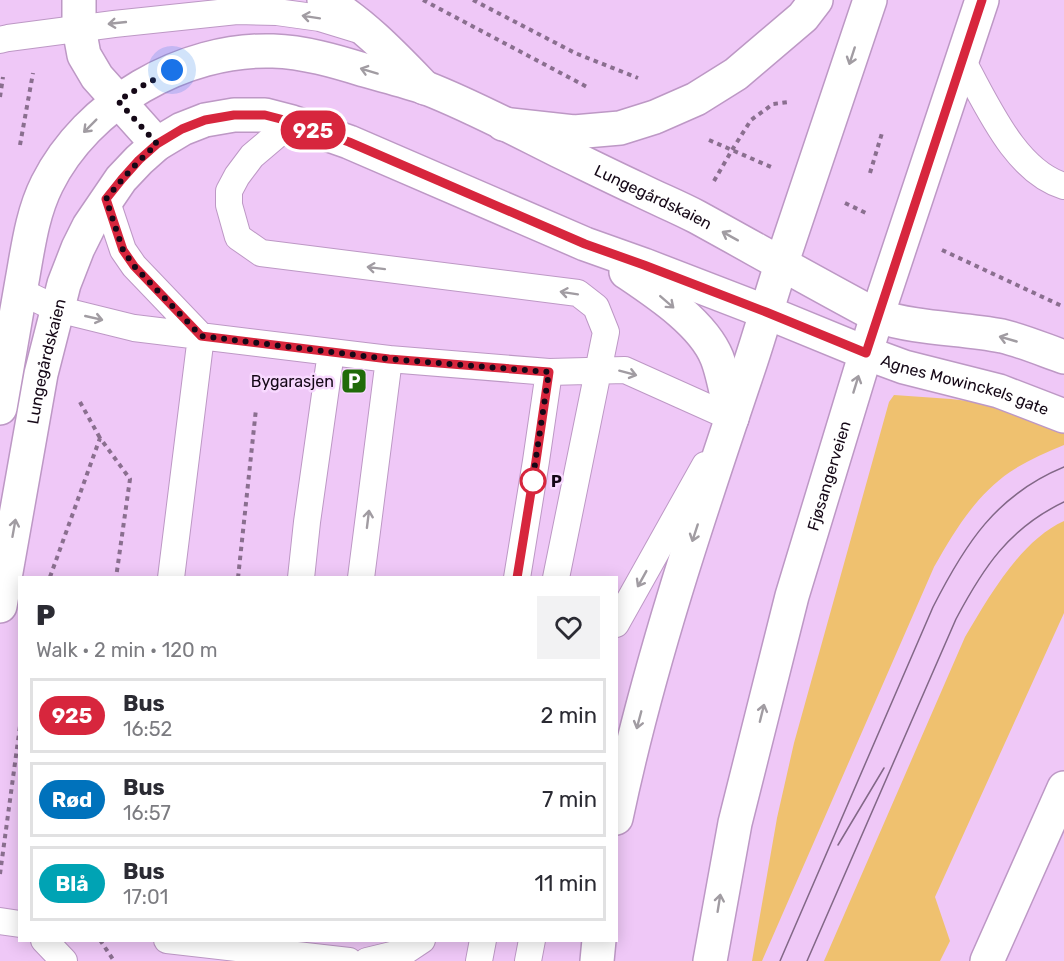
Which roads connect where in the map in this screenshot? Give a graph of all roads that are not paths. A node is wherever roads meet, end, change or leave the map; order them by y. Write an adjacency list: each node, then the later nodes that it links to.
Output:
1 (324, 0): 6 (main road, Lungegårdskaien)
2 (816, 0): 12 (main road)
3 (870, 0): 17 (main road, one-way to 17)
4 (982, 0): 8 (main road, Fjøsangerveien)
5 (79, 14): 6 (lane, one-way to 5); 7 (lane); 10 (main road)
6 (368, 32): 9 (main road, Lungegårdskaien)
7 (0, 40)
8 (962, 60): 14 (lane); 21 (main road, Fjøsangerveien)
9 (425, 88): 10 (main road, Lungegårdskaien, one-way to 10); 12 (main road, Lungegårdskaien)
10 (118, 101): 13 (main road); 18 (main road, Lungegårdskaien, one-way to 18)
11 (292, 122): 13 (main road, Lungegårdskaien); 16 (main road, Lungegårdskaien); 35 (lane, one-way to 11)
12 (503, 124): 17 (main road, Lungegårdskaien, one-way to 12)
13 (157, 144): 15 (main road, Lungegårdskaien)
14 (1064, 186)
15 (106, 199): 19 (main road, Lungegårdskaien); 22 (lane)
16 (585, 244): 20 (main road, Lungegårdskaien); 30 (main road, one-way to 30)
17 (781, 264): 20 (main road); 21 (main road, Lungegårdskaien)
18 (20, 291): 19 (lane); 28 (main road, Lungegårdskaien)
19 (57, 309): 22 (lane, one-way to 22); 36 (main road, Lungegårdskaien, one-way to 19)
20 (766, 312): 24 (main road, Lungegårdskaien); 30 (main road)
21 (877, 316): 24 (main road, Fjøsangerveien); 25 (main road, one-way to 21)
22 (201, 336): 23 (lane); 31 (lane)
23 (332, 352): 26 (lane); 32 (lane)
24 (866, 353): 29 (main road, Agnes Mowinckels gate); 56 (main road, Fjøsangerveien, one-way to 24)
25 (1064, 357)
26 (389, 359): 27 (lane); 33 (lane, one-way to 26)
27 (549, 372): 30 (lane, one-way to 30); 34 (lane)
28 (0, 408)
29 (1064, 416)
30 (732, 418): 37 (lane, one-way to 37); 39 (main road, one-way to 39)
31 (171, 576)
32 (301, 576)
33 (361, 576)
34 (517, 576)
35 (556, 576)
36 (8, 594)
37 (618, 620)
38 (1064, 788): 57 (main road)
39 (618, 809)
40 (0, 921): 41 (lane)
41 (18, 924)
42 (46, 942): 50 (lane)
43 (204, 942): 48 (lane)
44 (419, 942): 52 (lane)
45 (483, 942): 53 (lane)
46 (531, 942): 54 (lane)
47 (599, 942): 55 (main road)
48 (260, 945): 49 (lane)
49 (312, 949): 51 (lane)
50 (64, 961)
51 (349, 961)
52 (367, 961)
53 (479, 961)
54 (528, 961)
55 (597, 961)
56 (710, 961)
57 (987, 961)

